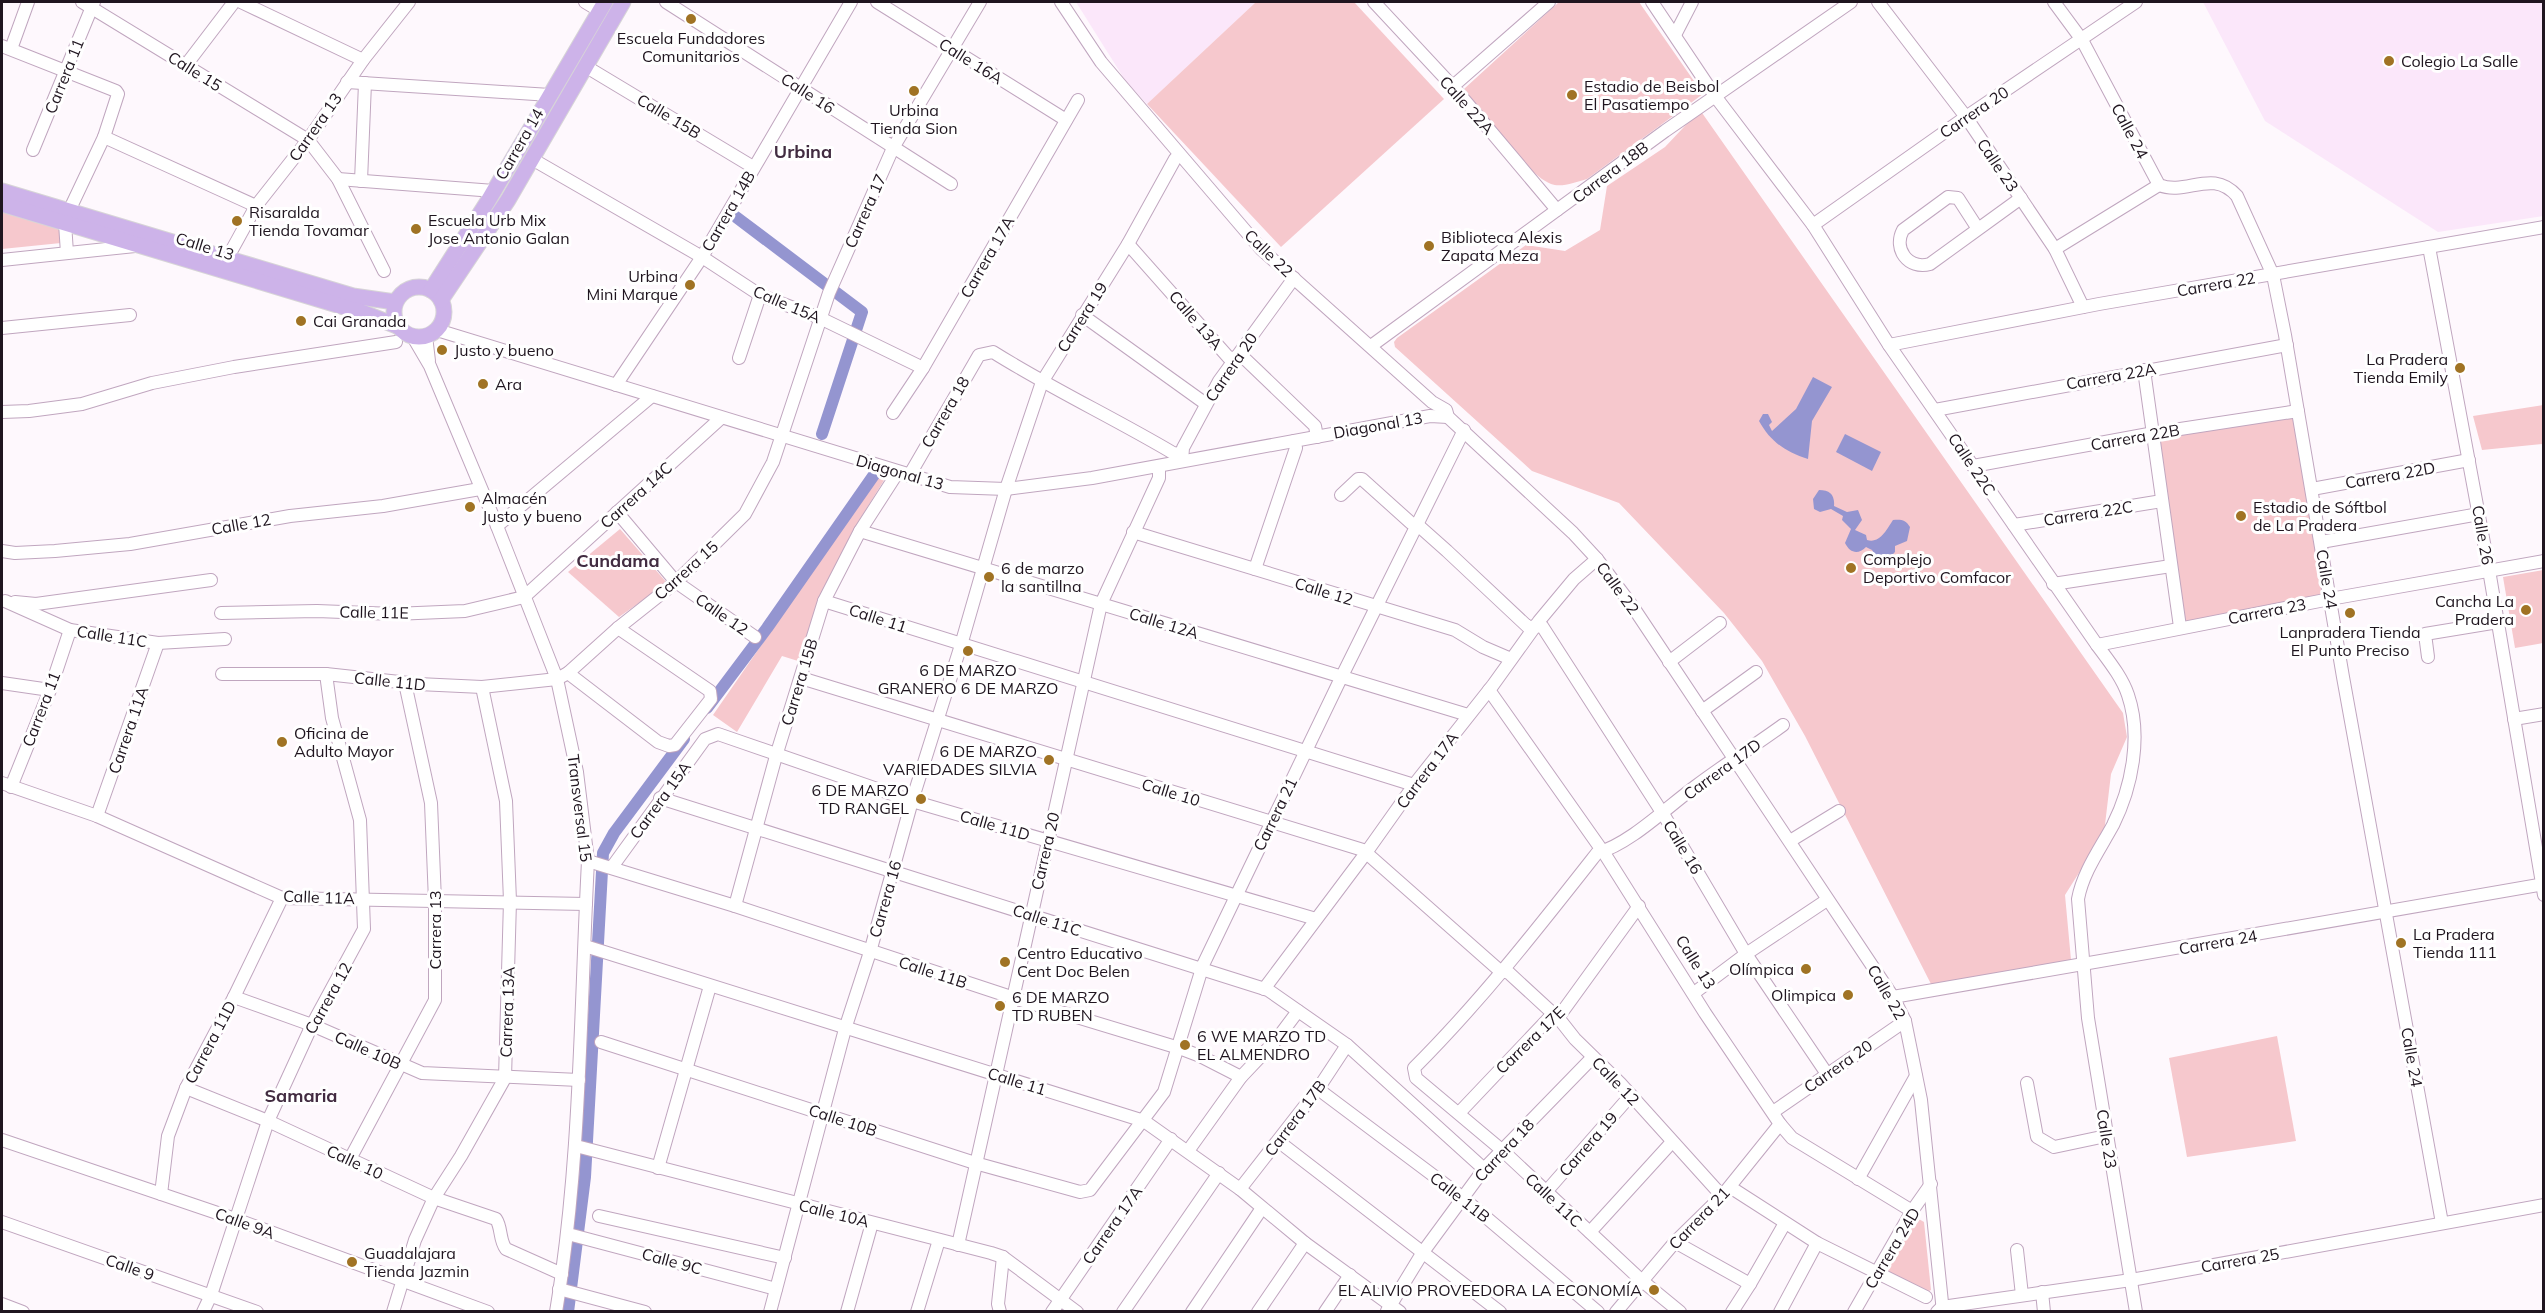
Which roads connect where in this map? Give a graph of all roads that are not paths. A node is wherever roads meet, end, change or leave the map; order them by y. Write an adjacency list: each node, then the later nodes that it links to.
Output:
1 (28, 2): 26 (street)
2 (234, 2): 29 (street)
3 (241, 2): 28 (street)
4 (409, 2): 28 (street, Carrera 13)
5 (585, 2): 23 (street)
6 (605, 2): 23 (main road, Carrera 14)
7 (623, 2): 30 (main road, Carrera 14)
8 (666, 2): 35 (street, Calle 16)
9 (851, 2): 35 (street, Carrera 14B)
10 (877, 2): 27 (street, Calle 16A)
11 (980, 2): 27 (street, Carrera 17)
12 (1061, 2): 45 (street, Calle 22)
13 (1374, 2): 34 (street, Calle 22A)
14 (1549, 2): 34 (street)
15 (1652, 2): 22 (street, Calle 22C)
16 (1692, 2): 24 (street)
17 (1851, 2): 37 (street, Carrera 18B)
18 (1878, 2): 39 (street, Calle 23)
19 (2054, 2): 25 (street, Calle 24)
20 (2136, 2): 25 (street, Carrera 20)
21 (89, 3): 29 (street, Calle 15); 31 (street, Carrera 11)
22 (1663, 7): 24 (street, Calle 22C)
23 (597, 15): 36 (main road, Carrera 14)
24 (1675, 35): 37 (street, Calle 22C)
25 (2082, 40): 39 (street, Carrera 20); 51 (street, Calle 24)
26 (6, 47): 31 (street)
27 (952, 49): 40 (street, Calle 16A); 43 (street, Carrera 17)
28 (363, 60): 32 (street, Carrera 13)
29 (186, 65): 42 (street, Calle 15)
30 (585, 66): 46 (main road, Carrera 14); 47 (street, Calle 15B)
31 (67, 71): 41 (street); 44 (street, Carrera 11)
32 (347, 82): 33 (street); 42 (street, Carrera 13)
33 (365, 83): 36 (street); 49 (street)
34 (1452, 87): 57 (street, Calle 22A)
35 (800, 88): 43 (street, Calle 16); 47 (street, Carrera 14B)
36 (550, 95): 53 (main road, Carrera 14)
37 (1715, 96): 57 (street, Carrera 18B); 59 (street, Calle 22C)
38 (1078, 100): 40 (street, Carrera 17A)
39 (1965, 117): 54 (street, Calle 23); 59 (street, Carrera 20)
40 (1066, 120): 89 (street, Carrera 17A)
41 (104, 137): 56 (street); 58 (street)
42 (308, 141): 48 (street, Calle 15); 56 (street, Carrera 13)
43 (893, 148): 50 (street, Calle 16); 79 (street, Carrera 17)
44 (33, 150)
45 (1179, 155): 62 (street, Carrera 19); 72 (street, Calle 22)
46 (532, 159): 68 (street, Calle 15A); 73 (main road, Carrera 14)
47 (753, 167): 68 (street, Carrera 14B)
48 (338, 179): 49 (street); 70 (street, Calle 15)
49 (361, 181): 53 (street)
50 (951, 184)
51 (2159, 185): 65 (street); 71 (street, Calle 24)
52 (2, 191): 58 (main road, Calle 13)
53 (494, 191): 73 (main road, Carrera 14)
54 (2021, 198): 61 (street); 65 (street, Calle 23)
55 (2, 204): 58 (main road, Calle 13)
56 (256, 206): 67 (street, Carrera 13)
57 (1557, 210): 86 (street, Carrera 18B)
58 (67, 217): 63 (main road, Calle 13); 66 (street); 67 (main road, Calle 13)
59 (1813, 225): 84 (street, Calle 22C)
60 (2544, 227): 64 (street, Carrera 22)
61 (1978, 229): 61 (street)
62 (1128, 244): 78 (street, Carrera 19); 87 (street, Calle 13A)
63 (141, 245): 66 (street); 80 (main road, Calle 13)
64 (2429, 248): 71 (street, Carrera 22); 109 (street, Calle 26)
65 (2055, 249): 76 (street, Calle 23)
66 (67, 253): 69 (street)
67 (228, 257): 75 (main road, Calle 13)
68 (702, 257): 74 (street, Calle 15A); 92 (street, Carrera 14B)
69 (2, 260)
70 (384, 271)
71 (2273, 274): 76 (street, Carrera 22); 85 (street, Calle 24)
72 (1294, 278): 86 (street, Calle 22); 87 (street, Carrera 20)
73 (436, 295): 75 (main road); 82 (main road)
74 (760, 295): 79 (street, Calle 15A); 88 (street)
75 (395, 303): 80 (main road)
76 (2083, 307): 84 (street, Carrera 22)
77 (130, 315): 81 (street)
78 (1082, 315): 91 (street, Carrera 19); 95 (street)
79 (820, 318): 89 (street, Calle 15A); 105 (street, Carrera 17)
80 (397, 326): 82 (main road)
81 (2, 328)
82 (425, 334): 92 (street, Diagonal 13); 113 (street, Transversal 15)
83 (396, 342): 98 (street)
84 (1889, 345): 96 (street, Calle 22C)
85 (2287, 345): 90 (street, Carrera 22A); 97 (street, Calle 24)
86 (1371, 346): 94 (street, Calle 22)
87 (1237, 357): 95 (street, Carrera 20); 106 (street, Calle 13A)
88 (739, 358)
89 (923, 368): 99 (street, Carrera 17A)
90 (2144, 370): 96 (street, Carrera 22A); 104 (street)
91 (1042, 382): 108 (street); 112 (street, Carrera 18); 114 (street, Carrera 19)
92 (616, 385): 93 (street, Diagonal 13)
93 (652, 396): 102 (street, Diagonal 13); 122 (street)
94 (1432, 402): 100 (street); 101 (street, Calle 22)
95 (1206, 404): 108 (street, Carrera 20)
96 (1935, 410): 111 (street, Calle 22C)
97 (2298, 411): 104 (street, Carrera 22B); 115 (street, Calle 24)
98 (2, 412)
99 (893, 413)
100 (1430, 416): 101 (street, Diagonal 13); 106 (street, Diagonal 13)
101 (1448, 417): 103 (street, Calle 22)
102 (721, 418): 105 (street, Diagonal 13); 118 (street, Carrera 14C)
103 (1464, 430): 120 (street, Carrera 21); 127 (street, Calle 22)
104 (2154, 433): 111 (street, Carrera 22B); 117 (street)
105 (783, 436): 112 (street, Diagonal 13); 134 (street, Carrera 15)
106 (1317, 437): 107 (street, Diagonal 13)
107 (1294, 441): 108 (street, Diagonal 13); 131 (street)
108 (1182, 458): 110 (street, Diagonal 13)
109 (2469, 460): 115 (street, Carrera 22D); 119 (street, Calle 26)
110 (1159, 466): 114 (street, Diagonal 13); 124 (street, Carrera 20)
111 (1973, 466): 121 (street, Calle 22C)
112 (903, 474): 114 (street, Diagonal 13); 123 (street, Carrera 15B)
113 (480, 489): 122 (street, Transversal 15); 126 (street, Calle 12)
114 (1006, 489): 130 (street, Carrera 16)
115 (2312, 489): 125 (street, Calle 24)
116 (1341, 495): 120 (street)
117 (2162, 501): 121 (street, Carrera 22C); 129 (street)
118 (617, 513): 134 (street, Calle 12); 136 (street, Carrera 14C)
119 (2479, 514): 125 (street); 132 (street, Calle 26)
120 (1415, 525): 141 (street, Carrera 21); 145 (street)
121 (2014, 525): 135 (street, Calle 22C)
122 (497, 526): 136 (street, Transversal 15)
123 (860, 531): 130 (street, Calle 12A); 139 (street, Carrera 15B)
124 (1132, 532): 131 (street, Calle 12); 140 (street, Carrera 20)
125 (2320, 542): 137 (street, Calle 24)
126 (2, 551)
127 (1597, 559): 145 (street, Carrera 17A); 156 (street, Calle 22)
128 (2544, 561): 132 (street, Carrera 23)
129 (2171, 566): 135 (street); 146 (street)
130 (982, 569): 140 (street, Calle 12A); 152 (street, Carrera 16)
131 (1255, 569): 141 (street, Calle 12)
132 (2489, 570): 137 (street, Carrera 23); 144 (street, Calle 26)
133 (212, 580): 138 (street)
134 (676, 582): 147 (street, Carrera 15); 149 (street, Calle 12)
135 (2053, 584): 153 (street, Calle 22C)
136 (524, 597): 142 (street, Calle 11E); 160 (street, Transversal 15)
137 (2330, 599): 146 (street, Carrera 23); 205 (street, Calle 24)
138 (3, 601): 148 (street, Calle 11C)
139 (824, 601): 152 (street, Calle 11); 161 (street, Carrera 15B)
140 (1101, 604): 162 (street, Calle 12A); 163 (street, Carrera 20)
141 (1376, 605): 155 (street, Calle 12); 162 (street, Carrera 21)
142 (221, 613)
143 (1720, 622): 156 (street)
144 (2498, 622): 154 (street); 172 (street, Calle 26)
145 (1536, 626): 155 (street, Carrera 17A); 185 (street, Calle 16)
146 (2180, 627): 153 (street, Carrera 23)
147 (618, 628): 160 (street, Carrera 15); 160 (street)
148 (70, 630): 151 (street, Calle 11C); 167 (street, Carrera 11)
149 (755, 637)
150 (225, 639): 151 (street, Calle 11C)
151 (158, 643): 186 (street, Carrera 11A)
152 (961, 645): 163 (street, Calle 11); 173 (street, Carrera 16)
153 (2097, 645): 211 (street, Calle 22C)
154 (2428, 657)
155 (1511, 659): 168 (street, Carrera 17A)
156 (1669, 662): 169 (street, Calle 22)
157 (1756, 672): 169 (street)
158 (326, 674): 159 (street, Calle 11D); 165 (street, Calle 11D); 198 (street, Carrera 12)
159 (222, 675)
160 (563, 676): 166 (street, Calle 11D); 193 (street, Transversal 15)
161 (801, 678): 173 (street, Calle 10); 177 (street, Carrera 15B)
162 (1341, 678): 171 (street, Calle 12A); 176 (street, Carrera 21)
163 (1084, 681): 176 (street, Calle 11); 178 (street, Carrera 20)
164 (2, 683): 167 (street)
165 (405, 683): 166 (street, Calle 11D); 199 (street, Carrera 13)
166 (482, 687): 201 (street, Carrera 13A)
167 (50, 690): 180 (street, Carrera 11)
168 (1489, 690): 171 (street, Carrera 17A); 192 (street, Calle 13)
169 (1702, 711): 179 (street, Calle 22)
170 (2544, 714): 172 (street)
171 (1468, 716): 181 (street, Carrera 17A)
172 (2514, 719): 195 (street, Calle 26)
173 (938, 721): 178 (street, Calle 10); 183 (street, Carrera 16)
174 (1783, 725): 179 (street, Carrera 17D)
175 (711, 735): 177 (street, Calle 11D); 182 (street, Carrera 15A)
176 (1306, 751): 181 (street, Calle 11); 187 (street, Carrera 21)
177 (776, 756): 183 (street, Calle 11D); 188 (street, Carrera 15B)
178 (1066, 759): 187 (street, Calle 10); 189 (street, Carrera 20)
179 (1734, 760): 185 (street, Carrera 17D); 190 (street, Calle 22)
180 (6, 785): 186 (street, Calle 11A)
181 (1414, 785): 191 (street, Carrera 17A)
182 (660, 798): 188 (street, Calle 11C); 193 (street, Carrera 15A)
183 (912, 801): 189 (street, Calle 11D); 194 (street, Carrera 16)
184 (1839, 811): 190 (street)
185 (1662, 813): 192 (street, Carrera 17D); 210 (street, Calle 16)
186 (97, 816): 197 (street, Calle 11A)
187 (1272, 822): 191 (street, Calle 10); 196 (street, Carrera 21)
188 (755, 827): 194 (street, Calle 11C); 203 (street, Carrera 15B)
189 (1047, 841): 196 (street, Calle 11D); 206 (street, Carrera 20)
190 (1790, 841): 200 (street, Calle 22)
191 (1366, 852): 207 (street, Carrera 17A); 213 (street, Calle 10)
192 (1603, 852): 204 (street, Calle 13); 213 (street)
193 (601, 864): 202 (street, Transversal 15); 203 (street, Calle 11B)
194 (892, 873): 206 (street, Calle 11C); 209 (street, Carrera 16)
195 (2543, 888): 205 (street, Carrera 24)
196 (1236, 897): 207 (street, Calle 11D); 212 (street, Carrera 21)
197 (282, 898): 198 (street, Calle 11A); 217 (street, Carrera 11D)
198 (363, 899): 199 (street, Calle 11A); 223 (street, Carrera 12)
199 (435, 900): 201 (street, Calle 11A); 229 (street, Carrera 13)
200 (1827, 900): 210 (street); 218 (street, Calle 22)
201 (510, 901): 202 (street, Calle 11A); 235 (street, Carrera 13A)
202 (586, 904): 208 (street, Transversal 15)
203 (735, 906): 209 (street, Calle 11B)
204 (1639, 906): 216 (street, Calle 13); 221 (street, Carrera 17E)
205 (2386, 912): 211 (street, Carrera 24); 278 (street, Calle 24)
206 (1031, 915): 212 (street, Calle 11C); 219 (street, Carrera 20)
207 (1316, 919): 215 (street, Carrera 17A)
208 (594, 948): 214 (street, Calle 11); 236 (street, Transversal 15)
209 (870, 952): 219 (street, Calle 11B); 224 (street, Carrera 16)
210 (1746, 954): 216 (street); 232 (street, Calle 16)
211 (2084, 965): 218 (street, Carrera 24); 247 (street, Calle 23)
212 (1202, 969): 215 (street, Calle 11C); 227 (street, Carrera 21)
213 (1504, 972): 221 (street, Calle 12); 242 (street, Calle 11C)
214 (710, 986): 224 (street, Calle 11); 230 (street)
215 (1264, 988): 220 (street, Calle 11C)
216 (1695, 993): 241 (street, Calle 13)
217 (234, 997): 223 (street, Calle 10B); 238 (street, Carrera 11D)
218 (1893, 997): 222 (street, Calle 22)
219 (1014, 999): 227 (street, Calle 11B); 231 (street, Carrera 20)
220 (1298, 1011): 226 (street, Calle 11C); 234 (street)
221 (1555, 1016): 228 (street, Calle 12); 242 (street, Carrera 17E)
222 (1905, 1021): 232 (street, Carrera 20); 233 (street, Calle 22)
223 (312, 1025): 229 (street, Calle 10B); 244 (street, Carrera 12)
224 (845, 1029): 231 (street, Calle 11); 243 (street, Carrera 16)
225 (602, 1042): 230 (street, Calle 10B)
226 (1347, 1045): 239 (street, Carrera 17B); 258 (street, Calle 11C)
227 (1179, 1048): 234 (street, Calle 11B); 245 (street, Carrera 21)
228 (1593, 1057): 240 (street, Calle 12); 254 (street, Carrera 18)
229 (400, 1065): 235 (street, Calle 10B); 255 (street, Carrera 13)
230 (686, 1069): 243 (street, Calle 10B); 257 (street)
231 (994, 1074): 245 (street, Calle 11); 256 (street, Carrera 20)
232 (1827, 1074): 241 (street, Carrera 20)
233 (1916, 1076): 260 (street); 261 (street, Calle 22)
234 (1241, 1077): 253 (street)
235 (505, 1078): 236 (street, Calle 10B); 268 (street, Carrera 13A)
236 (579, 1080): 252 (street, Transversal 15)
237 (2026, 1083): 247 (street)
238 (186, 1088): 244 (street, Calle 10); 266 (street, Carrera 11D)
239 (1318, 1089): 250 (street, Carrera 17B); 267 (street, Calle 11B)
240 (1631, 1095): 251 (street, Calle 12); 265 (street, Carrera 19)
241 (1773, 1112): 246 (street, Calle 13)
242 (1459, 1113): 254 (street, Calle 11C)
243 (822, 1114): 256 (street, Calle 10B); 269 (street, Carrera 16)
244 (268, 1121): 255 (street, Calle 10); 274 (street, Carrera 12)
245 (1144, 1121): 248 (street, Calle 11); 264 (street, Carrera 21)
246 (1780, 1124): 260 (street, Calle 13); 263 (street, Carrera 21)
247 (2106, 1136): 294 (street, Calle 23)
248 (1171, 1139): 253 (street, Calle 11); 303 (street, Carrera 17A)
249 (2, 1140): 266 (street, Calle 9A)
250 (1278, 1141): 262 (street, Carrera 17B); 287 (street)
251 (1671, 1142): 263 (street, Calle 12); 279 (street)
252 (582, 1148): 257 (street, Calle 10A); 280 (street, Transversal 15)
253 (1188, 1151): 259 (street, Calle 11)
254 (1503, 1151): 258 (street, Carrera 18); 265 (street, Calle 11C)
255 (350, 1159): 268 (street, Calle 10)
256 (975, 1163): 264 (street, Calle 10B); 285 (street, Carrera 20)
257 (658, 1167): 269 (street, Calle 10A)
258 (1484, 1169): 267 (street, Carrera 18)
259 (1218, 1173): 262 (street, Calle 11); 321 (street)
260 (1858, 1179): 272 (street, Calle 13)
261 (1931, 1185): 272 (street, Carrera 24D); 307 (street, Calle 22)
262 (1240, 1189): 271 (street, Calle 11)
263 (1726, 1191): 276 (street, Calle 12); 282 (street, Carrera 21)
264 (1086, 1192)
265 (1545, 1193): 279 (street, Calle 11C)
266 (161, 1194): 274 (street, Calle 9A)
267 (1462, 1197): 287 (street, Carrera 18); 326 (street, Calle 11B)
268 (434, 1198): 291 (street, Calle 10); 295 (street, Carrera 13A)
269 (800, 1205): 277 (street, Calle 10A); 289 (street, Carrera 16)
270 (2544, 1205): 278 (street, Carrera 25)
271 (1262, 1208): 283 (street, Calle 11); 322 (street)
272 (1912, 1211): 290 (street, Carrera 24D)
273 (599, 1216): 289 (street)
274 (236, 1219): 295 (street, Calle 9A); 301 (street, Carrera 12)
275 (2, 1222): 301 (street, Calle 9)
276 (1785, 1222): 284 (street, Calle 12); 296 (street)
277 (872, 1223): 281 (street, Calle 10A); 316 (street)
278 (2442, 1223): 294 (street, Carrera 25)
279 (1590, 1232): 293 (street, Calle 11C)
280 (574, 1236): 291 (street, Transversal 15); 297 (street, Calle 9C)
281 (939, 1240): 285 (street, Calle 10A); 317 (street)
282 (1675, 1242): 293 (street, Carrera 21); 296 (street)
283 (1305, 1243): 292 (street, Calle 11); 323 (street)
284 (1817, 1243): 290 (street, Calle 12); 330 (street)
285 (958, 1245): 288 (street, Calle 10A)
286 (2017, 1250): 300 (street)
287 (1424, 1252): 306 (street, Carrera 18); 325 (street)
288 (1003, 1257): 303 (street, Calle 10A); 318 (street)
289 (784, 1258): 297 (street, Carrera 16)
290 (1878, 1271): 302 (street, Calle 12); 331 (street, Carrera 24D)
291 (562, 1274): 298 (street, Transversal 15)
292 (1350, 1275): 306 (street, Calle 11); 324 (street)
293 (1641, 1280): 305 (street); 327 (street, Carrera 21)
294 (2131, 1280): 299 (street, Carrera 25); 333 (street, Calle 23)
295 (403, 1282): 311 (street, Carrera 13A); 312 (street, Calle 9A)
296 (1750, 1284): 329 (street)
297 (776, 1288): 315 (street, Carrera 16)
298 (567, 1291): 313 (street, Transversal 15); 314 (street)
299 (2042, 1292): 300 (street, Carrera 25); 332 (street)
300 (2022, 1294): 307 (street, Carrera 25)
301 (211, 1295): 309 (street, Carrera 12); 310 (street, Calle 9)
302 (1926, 1297)
303 (1060, 1300): 319 (street, Carrera 17A); 320 (street, Calle 10A)
304 (2, 1304): 308 (street)
305 (1667, 1308): 328 (street)
306 (1393, 1309)
307 (1941, 1310)
308 (23, 1311)
309 (203, 1311)
310 (258, 1311)
311 (393, 1311)
312 (488, 1311)
313 (556, 1311)
314 (645, 1311)
315 (771, 1311)
316 (847, 1311)
317 (917, 1311)
318 (1000, 1311)
319 (1052, 1311)
320 (1077, 1311)
321 (1123, 1311)
322 (1192, 1311)
323 (1257, 1311)
324 (1325, 1311)
325 (1500, 1311)
326 (1598, 1311)
327 (1616, 1311)
328 (1680, 1311)
329 (1732, 1311)
330 (1780, 1311)
331 (1854, 1311)
332 (2044, 1311)
333 (2136, 1311)

